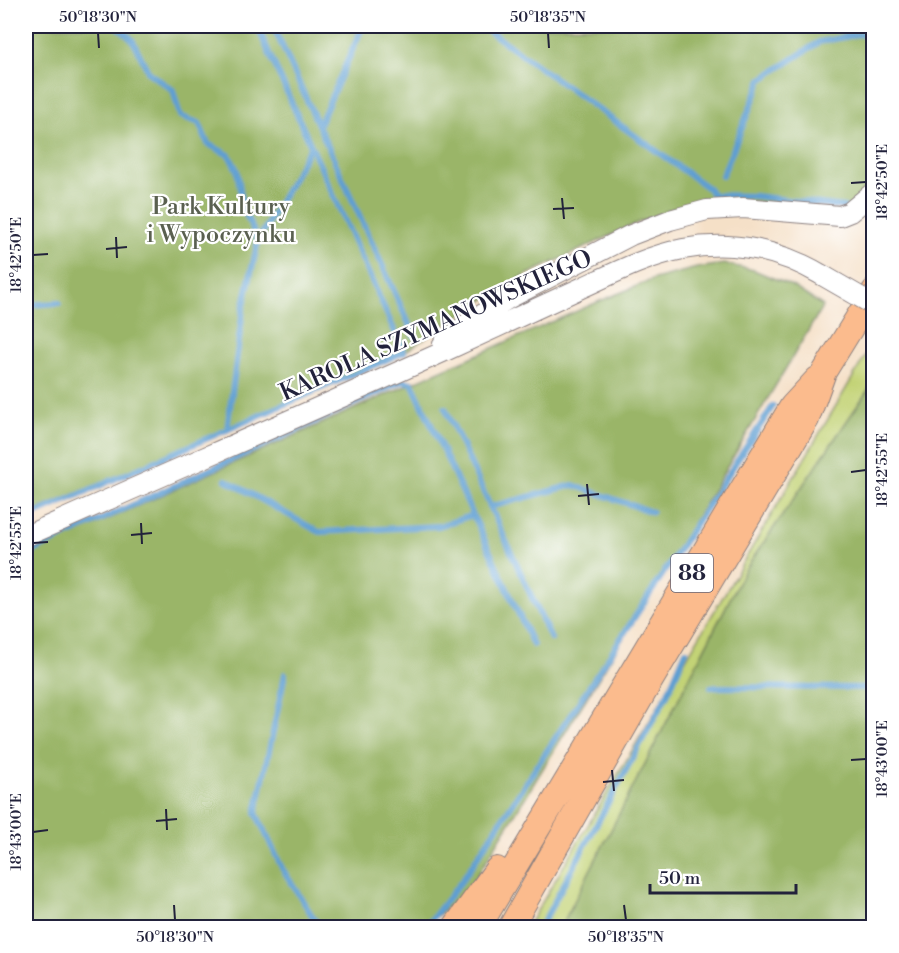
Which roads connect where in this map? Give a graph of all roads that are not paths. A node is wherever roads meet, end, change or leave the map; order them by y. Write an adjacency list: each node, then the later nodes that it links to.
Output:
1 (873, 192): 4 (street)
2 (873, 291): 5 (main road, 88)
3 (873, 304): 4 (street, KAROLA SZYMANOWSKIEGO, bridge)
4 (420, 362): 6 (street, KAROLA SZYMANOWSKIEGO)
5 (824, 372): 7 (main road, 88); 10 (main road, 88)
6 (26, 536)
7 (567, 781): 8 (main road); 9 (main road, 88)
8 (454, 927)
9 (478, 927)
10 (510, 927)

